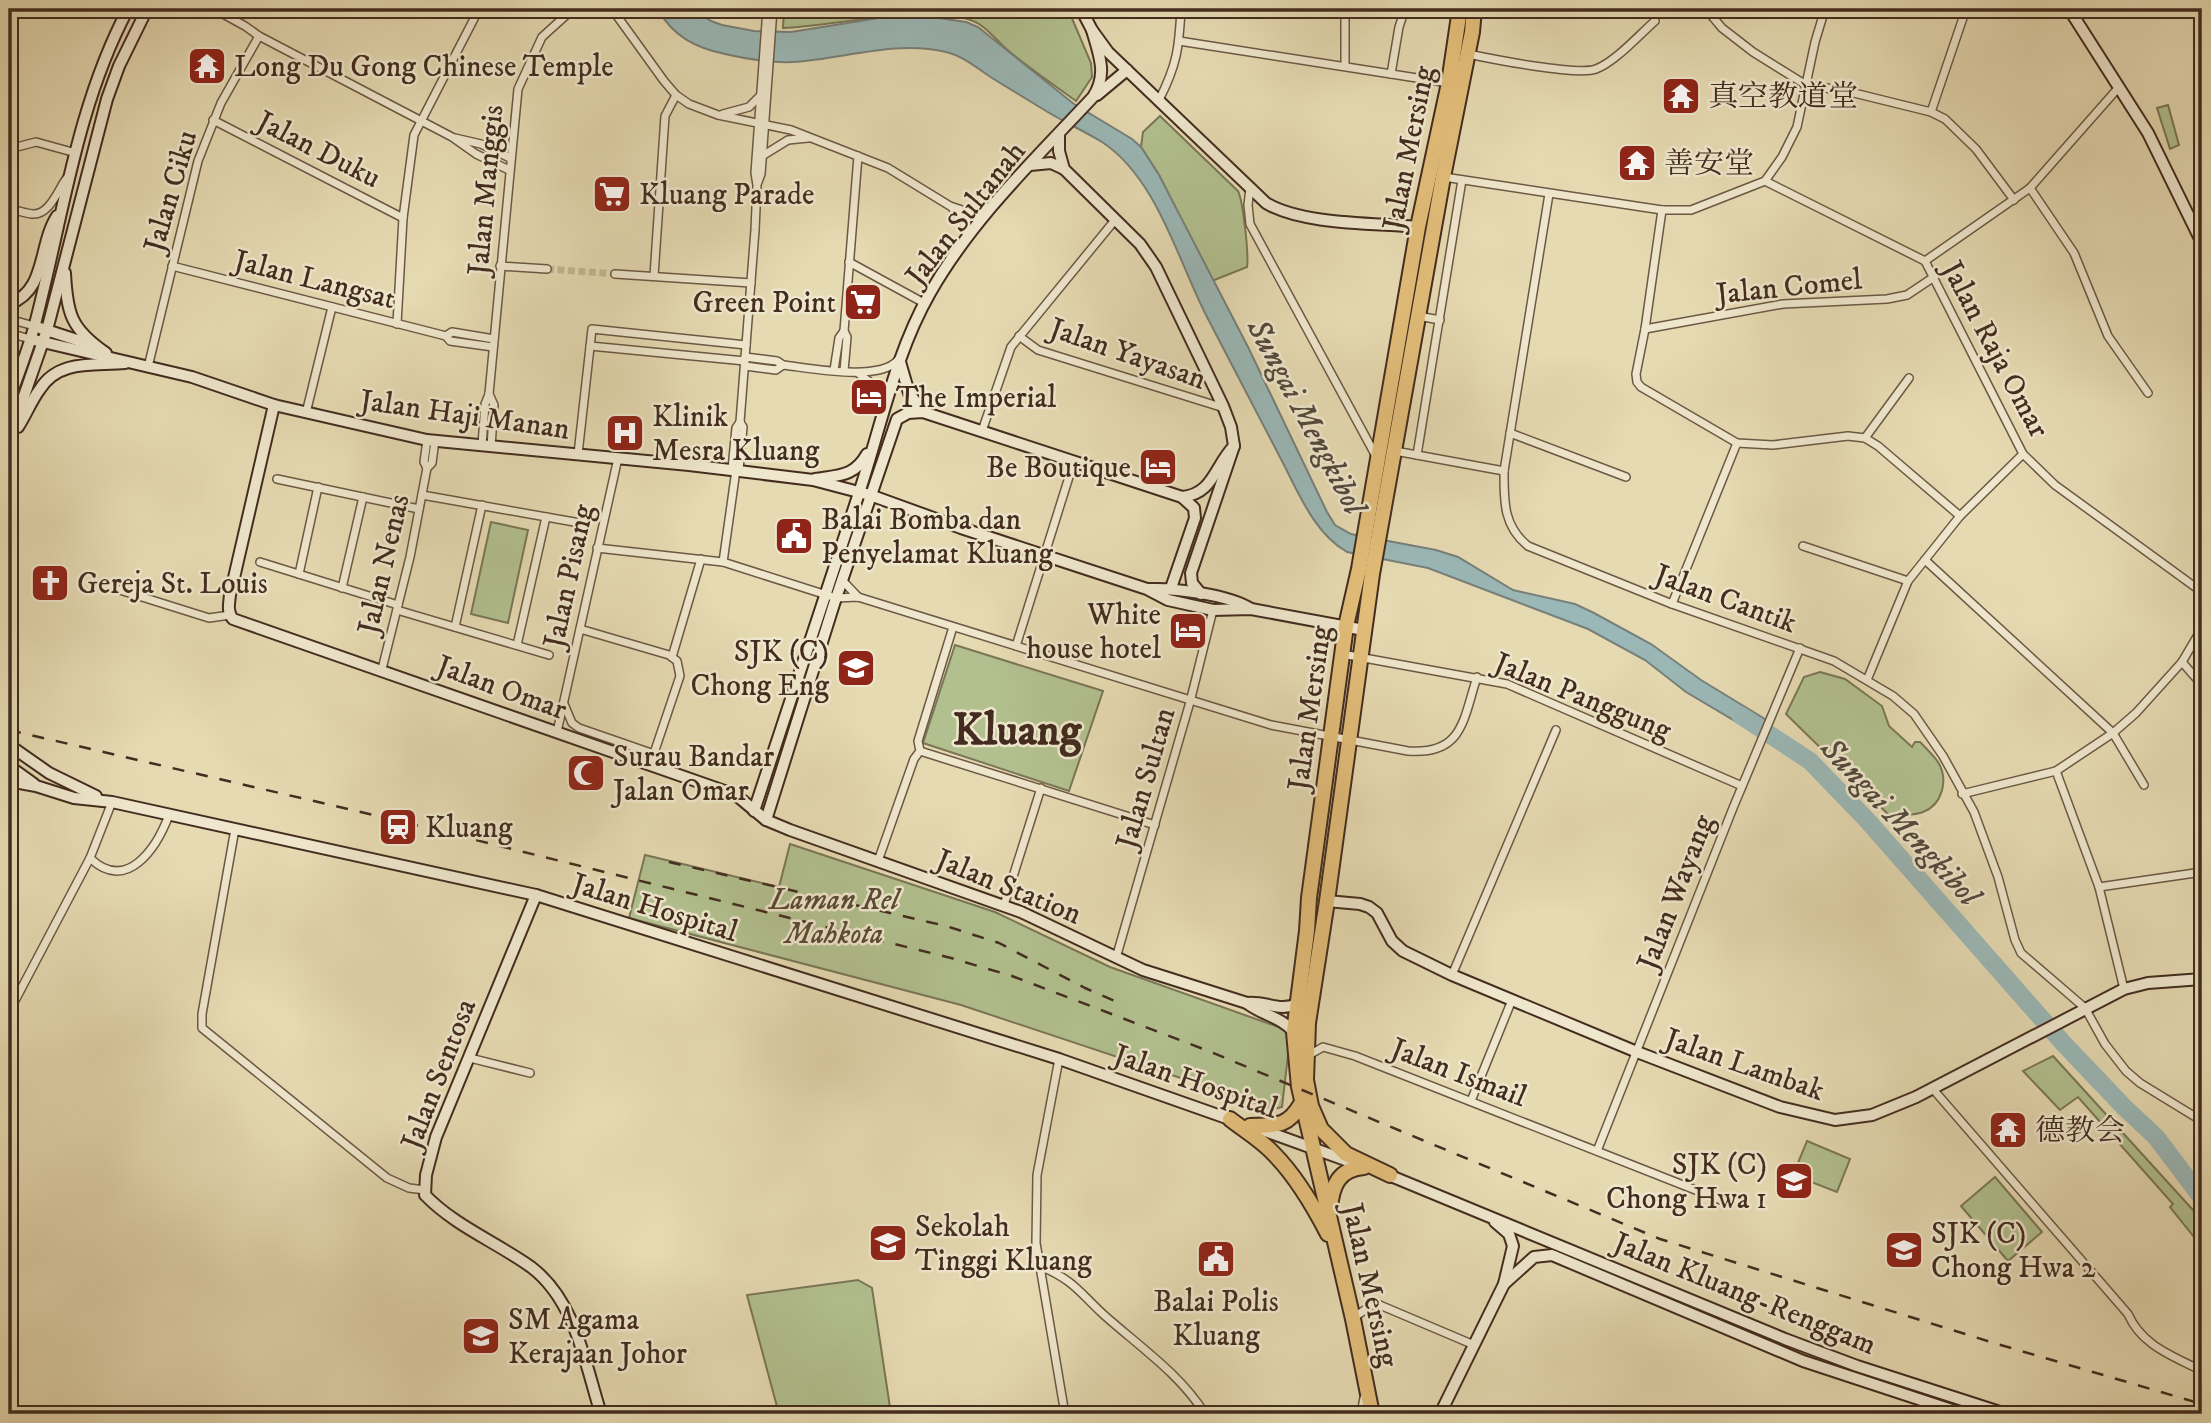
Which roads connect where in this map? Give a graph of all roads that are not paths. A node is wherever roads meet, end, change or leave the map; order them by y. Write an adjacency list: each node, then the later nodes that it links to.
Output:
1 (128, 9): 43 (street)
2 (147, 9): 71 (street)
3 (214, 9): 21 (street)
4 (479, 9): 37 (street, Jalan Duku)
5 (573, 9): 46 (street, Jalan Manggis)
6 (612, 9): 31 (street)
7 (767, 9): 30 (street)
8 (773, 9): 30 (street)
9 (1081, 9): 20 (street)
10 (1181, 9): 22 (street)
11 (1345, 9): 24 (street)
12 (1405, 9): 26 (street)
13 (1460, 9): 27 (highway, Jalan Mersing)
14 (1474, 9): 23 (highway, Jalan Mersing)
15 (1706, 9): 28 (street)
16 (1825, 9): 28 (street)
17 (1966, 9): 34 (street)
18 (2069, 9): 29 (street)
19 (1655, 21): 23 (street)
20 (1092, 30): 25 (street); 32 (street, Jalan Sultanah)
21 (259, 36): 36 (street, Jalan Ciku); 37 (street)
22 (1180, 41): 24 (street); 33 (street)
23 (1468, 54): 51 (highway, Jalan Mersing)
24 (1345, 66): 26 (street)
25 (1127, 70): 32 (street, Jalan Sultanah); 33 (street)
26 (1391, 74): 27 (street)
27 (1449, 83): 66 (highway, Jalan Mersing)
28 (1806, 85): 34 (street); 53 (street)
29 (2119, 87): 56 (street); 68 (street)
30 (763, 92): 35 (street); 38 (street)
31 (676, 95): 35 (street); 76 (street)
32 (1093, 97): 39 (street, Jalan Sultanah)
33 (1159, 100): 55 (street)
34 (1931, 112): 58 (street)
35 (718, 115): 38 (street)
36 (214, 120): 64 (street, Jalan Duku); 72 (street, Jalan Ciku)
37 (420, 120): 40 (street); 64 (street, Jalan Duku)
38 (761, 124): 41 (street); 44 (street); 54 (street)
39 (1059, 134): 47 (street, Jalan Sultanah); 48 (street)
40 (452, 137): 46 (street); 49 (street)
41 (809, 138): 44 (street); 45 (street)
42 (9, 149): 43 (street)
43 (76, 153): 50 (street)
44 (762, 156): 54 (street)
45 (858, 156): 59 (street); 70 (street)
46 (510, 158): 49 (street, Jalan Manggis)
47 (1029, 165): 48 (street); 63 (street, Jalan Sultanah)
48 (1064, 169): 65 (street)
49 (509, 170): 73 (street, Jalan Manggis)
50 (71, 171): 60 (street); 61 (street)
51 (1443, 177): 52 (street); 82 (highway, Jalan Mersing)
52 (1462, 180): 57 (street); 84 (street, Jalan Mersing)
53 (1765, 181): 62 (street); 69 (street, Jalan Raja Omar)
54 (757, 185): 78 (street)
55 (1250, 187): 66 (street); 128 (street)
56 (2030, 188): 58 (street); 107 (street)
57 (1549, 194): 62 (street); 115 (street, Jalan Cantik)
58 (2014, 200): 69 (street)
59 (950, 206): 63 (street); 67 (street)
60 (62, 208): 80 (street); 86 (street)
61 (9, 209)
62 (1662, 210): 87 (street)
63 (988, 213): 67 (street, Jalan Sultanah)
64 (403, 218): 85 (street, Jalan Duku)
65 (1115, 220): 91 (street); 111 (street)
66 (1419, 227): 128 (highway, Jalan Mersing)
67 (967, 239): 79 (street, Jalan Sultanah)
68 (2202, 243)
69 (1925, 261): 77 (street, Jalan Raja Omar)
70 (849, 262): 79 (street); 89 (street)
71 (64, 263): 88 (street); 99 (street)
72 (172, 266): 81 (street, Jalan Langsat); 102 (street, Jalan Ciku)
73 (500, 266): 74 (street); 94 (street, Jalan Manggis)
74 (547, 269)
75 (615, 274): 76 (street)
76 (654, 276): 78 (street)
77 (1934, 277): 87 (street, Jalan Comel); 125 (street, Jalan Raja Omar)
78 (751, 283): 95 (street)
79 (924, 303): 98 (street, Jalan Sultanah)
80 (9, 304)
81 (332, 307): 85 (street, Jalan Langsat); 113 (street)
82 (1418, 316): 84 (street); 123 (highway, Jalan Mersing)
83 (9, 319): 86 (street, Jalan Haji Manan)
84 (1440, 320): 126 (street, Jalan Mersing)
85 (397, 324): 94 (street, Jalan Langsat)
86 (34, 327): 88 (street, Jalan Haji Manan); 92 (street)
87 (1646, 329): 120 (street)
88 (47, 330): 93 (street); 97 (street, Jalan Haji Manan)
89 (844, 331): 103 (street); 104 (street)
90 (9, 333): 92 (street, Jalan Haji Manan)
91 (1019, 336): 111 (street, Jalan Yayasan); 114 (street)
92 (30, 339): 93 (street, Jalan Haji Manan); 108 (street)
93 (43, 343): 97 (street, Jalan Haji Manan); 118 (street)
94 (494, 343): 121 (street, Jalan Manggis)
95 (746, 345): 96 (street); 100 (street)
96 (590, 346): 100 (street); 124 (street)
97 (101, 354): 99 (street, Jalan Haji Manan)
98 (902, 357): 105 (street); 109 (street, Jalan Sultanah); 112 (street)
99 (113, 358): 101 (street, Jalan Haji Manan)
100 (745, 361): 103 (street); 130 (street)
101 (127, 362): 102 (street, Jalan Haji Manan); 118 (street)
102 (148, 367): 110 (street, Jalan Haji Manan)
103 (834, 370): 104 (street)
104 (844, 371): 105 (street)
105 (858, 372): 109 (street)
106 (1909, 378): 117 (street)
107 (2148, 393)
108 (9, 400)
109 (887, 402): 116 (street, Jalan Sultanah)
110 (274, 405): 113 (street, Jalan Haji Manan); 169 (street)
111 (1224, 408): 122 (street)
112 (923, 412): 114 (street); 136 (street, Jalan Sultanah)
113 (306, 413): 119 (street, Jalan Haji Manan)
114 (982, 431): 129 (street)
115 (1510, 433): 131 (street, Jalan Cantik); 132 (street)
116 (877, 436): 134 (street); 136 (street, Jalan Sultanah)
117 (1865, 438): 120 (street); 142 (street)
118 (9, 439)
119 (431, 440): 121 (street, Jalan Haji Manan); 137 (street, Jalan Nenas)
120 (1737, 443): 165 (street)
121 (486, 445): 124 (street, Jalan Haji Manan)
122 (1234, 446): 138 (street); 162 (street)
123 (1393, 451): 126 (street); 144 (highway, Jalan Mersing)
124 (578, 454): 127 (street, Jalan Haji Manan)
125 (2023, 454): 142 (street); 161 (street, Jalan Raja Omar)
126 (1417, 455): 131 (street)
127 (618, 458): 130 (street, Jalan Haji Manan); 147 (street, Jalan Pisang)
128 (1377, 458): 144 (highway, Jalan Mersing)
129 (1074, 461): 138 (street); 148 (street)
130 (736, 470): 134 (street, Jalan Haji Manan); 152 (street)
131 (1504, 471): 165 (street, Jalan Cantik)
132 (1626, 477)
133 (277, 479): 135 (street)
134 (813, 480): 136 (street, Jalan Haji Manan)
135 (318, 487): 139 (street); 154 (street)
136 (865, 494): 148 (street, Jalan Haji Manan); 155 (street, Jalan Sultanah)
137 (422, 495): 140 (street); 141 (street, Jalan Nenas)
138 (1182, 496): 159 (street)
139 (363, 497): 141 (street); 158 (street)
140 (482, 505): 143 (street); 171 (street)
141 (419, 509): 166 (street, Jalan Nenas)
142 (1960, 516): 150 (street)
143 (546, 517): 145 (street); 176 (street)
144 (1375, 519): 153 (highway, Jalan Mersing)
145 (580, 523)
146 (1804, 546): 156 (street)
147 (597, 548): 149 (street); 174 (street, Jalan Pisang)
148 (1045, 555): 160 (street, Jalan Haji Manan); 177 (street)
149 (701, 559): 152 (street); 181 (street)
150 (1925, 560): 156 (street); 192 (street)
151 (260, 562): 154 (street)
152 (723, 562): 163 (street)
153 (1366, 571): 170 (highway, Jalan Mersing); 175 (highway, Jalan Mersing)
154 (299, 574): 158 (street)
155 (837, 578): 163 (street, Jalan Sultanah); 164 (street)
156 (1908, 582): 186 (street)
157 (107, 586): 169 (street)
158 (342, 588): 166 (street)
159 (1171, 588): 160 (street); 162 (street)
160 (1147, 589): 168 (street, Jalan Haji Manan)
161 (2202, 592)
162 (1201, 594): 167 (street)
163 (831, 596): 164 (street); 207 (street, Jalan Sultanah); 209 (street, Jalan Sultanah)
164 (858, 597): 172 (street)
165 (1672, 604): 178 (street, Jalan Cantik)
166 (398, 607): 171 (street); 184 (street, Jalan Nenas)
167 (1251, 609): 168 (street, Jalan Haji Manan); 170 (street)
168 (1213, 610): 188 (street, Jalan Sultan)
169 (230, 615): 184 (street, Jalan Omar)
170 (1346, 626): 175 (street); 179 (highway, Jalan Mersing)
171 (455, 627): 176 (street)
172 (953, 627): 177 (street); 196 (street)
173 (2202, 628): 183 (street)
174 (580, 629): 181 (street); 189 (street, Jalan Pisang)
175 (1364, 630): 182 (highway, Jalan Mersing)
176 (517, 645): 180 (street)
177 (1016, 646): 188 (street)
178 (1800, 648): 186 (street, Jalan Cantik); 203 (street, Jalan Wayang)
179 (1342, 654): 182 (street, Jalan Panggung); 193 (highway, Jalan Mersing)
180 (549, 655)
181 (672, 657): 197 (street)
182 (1360, 657): 185 (street, Jalan Panggung); 194 (highway, Jalan Mersing)
183 (2182, 662): 187 (street); 192 (street)
184 (382, 669): 191 (street, Jalan Omar)
185 (1477, 677): 194 (street); 203 (street, Jalan Panggung)
186 (1867, 680): 205 (street, Jalan Cantik)
187 (2202, 685)
188 (1190, 702): 193 (street); 210 (street, Jalan Sultan)
189 (564, 703): 191 (street, Jalan Pisang); 197 (street)
190 (1556, 730): 221 (street)
191 (557, 732): 197 (street, Jalan Omar)
192 (2113, 733): 199 (street); 201 (street)
193 (1330, 738): 194 (street); 219 (highway, Jalan Mersing)
194 (1348, 741): 217 (highway, Jalan Mersing)
195 (9, 745): 206 (street)
196 (920, 751): 204 (street); 213 (street)
197 (652, 760): 207 (street, Jalan Omar)
198 (9, 766): 202 (street)
199 (2056, 771): 205 (street); 215 (street)
200 (9, 781): 202 (street, Jalan Hospital)
201 (2144, 785)
202 (36, 786): 206 (street, Jalan Hospital)
203 (1742, 786): 230 (street, Jalan Wayang)
204 (1041, 788): 210 (street); 218 (street)
205 (1962, 794): 227 (street, Jalan Cantik)
206 (112, 802): 208 (street, Jalan Hospital); 212 (street)
207 (754, 811): 209 (street, Jalan Station)
208 (169, 815): 211 (street, Jalan Hospital); 212 (street)
209 (766, 820): 213 (street, Jalan Station)
210 (1155, 825): 220 (street, Jalan Sultan)
211 (235, 829): 216 (street, Jalan Hospital); 245 (street)
212 (90, 858): 228 (street)
213 (878, 862): 218 (street, Jalan Station)
214 (2202, 873): 215 (street)
215 (2099, 887): 223 (street)
216 (536, 895): 231 (street, Jalan Sentosa); 233 (street, Jalan Hospital)
217 (1327, 901): 219 (highway); 221 (street, Jalan Lambak); 232 (highway, Jalan Mersing)
218 (1004, 905): 220 (street, Jalan Station)
219 (1307, 931): 226 (highway, Jalan Mersing)
220 (1116, 958): 225 (street, Jalan Station)
221 (1452, 975): 224 (street, Jalan Lambak)
222 (2202, 979): 223 (street, Jalan Lambak)
223 (2124, 989): 227 (street, Jalan Lambak)
224 (1512, 1000): 230 (street, Jalan Lambak); 236 (street)
225 (1247, 1003): 226 (street, Jalan Station); 229 (street, Jalan Station)
226 (1297, 1004): 229 (highway, Jalan Mersing)
227 (2085, 1008): 235 (street, Jalan Lambak); 239 (street)
228 (9, 1012)
229 (1294, 1032): 237 (highway, Jalan Mersing)
230 (1637, 1052): 235 (street, Jalan Lambak); 242 (street, Jalan Wayang)
231 (470, 1058): 234 (street); 245 (street, Jalan Sentosa)
232 (1306, 1058): 236 (street, Jalan Ismail); 237 (highway, Jalan Mersing)
233 (1059, 1059): 238 (street, Jalan Hospital); 250 (street)
234 (530, 1073)
235 (1932, 1088): 255 (street)
236 (1471, 1101): 242 (street, Jalan Ismail)
237 (1306, 1105): 240 (highway); 241 (highway, Jalan Mersing); 244 (highway)
238 (1230, 1119): 240 (street, Jalan Hospital); 249 (highway)
239 (2202, 1121)
240 (1250, 1126): 241 (street, Jalan Hospital)
241 (1313, 1148): 243 (street, Jalan Kluang-Renggam); 248 (highway, Jalan Mersing)
242 (1597, 1151): 246 (street, Jalan Ismail)
243 (1364, 1167): 244 (street, Jalan Kluang-Renggam); 248 (highway)
244 (1390, 1175): 247 (street, Jalan Kluang-Renggam)
245 (425, 1190): 258 (street, Jalan Sentosa)
246 (1721, 1200)
247 (1488, 1215): 251 (street); 265 (street, Jalan Kluang-Renggam)
248 (1329, 1217): 249 (highway, Jalan Mersing)
249 (1339, 1258): 252 (highway, Jalan Mersing)
250 (1041, 1266): 259 (street); 260 (street)
251 (1504, 1284): 253 (street); 264 (street, Jalan Kluang-Renggam)
252 (1353, 1319): 253 (street); 254 (highway, Jalan Mersing)
253 (1474, 1345): 257 (street)
254 (1363, 1371): 256 (highway, Jalan Mersing); 261 (street)
255 (2202, 1371)
256 (1367, 1386): 262 (highway, Jalan Mersing); 263 (highway)
257 (1443, 1413)
258 (601, 1414)
259 (1065, 1414)
260 (1205, 1414)
261 (1361, 1414)
262 (1372, 1414)
263 (1378, 1414)
264 (1964, 1414)
265 (2006, 1414)

